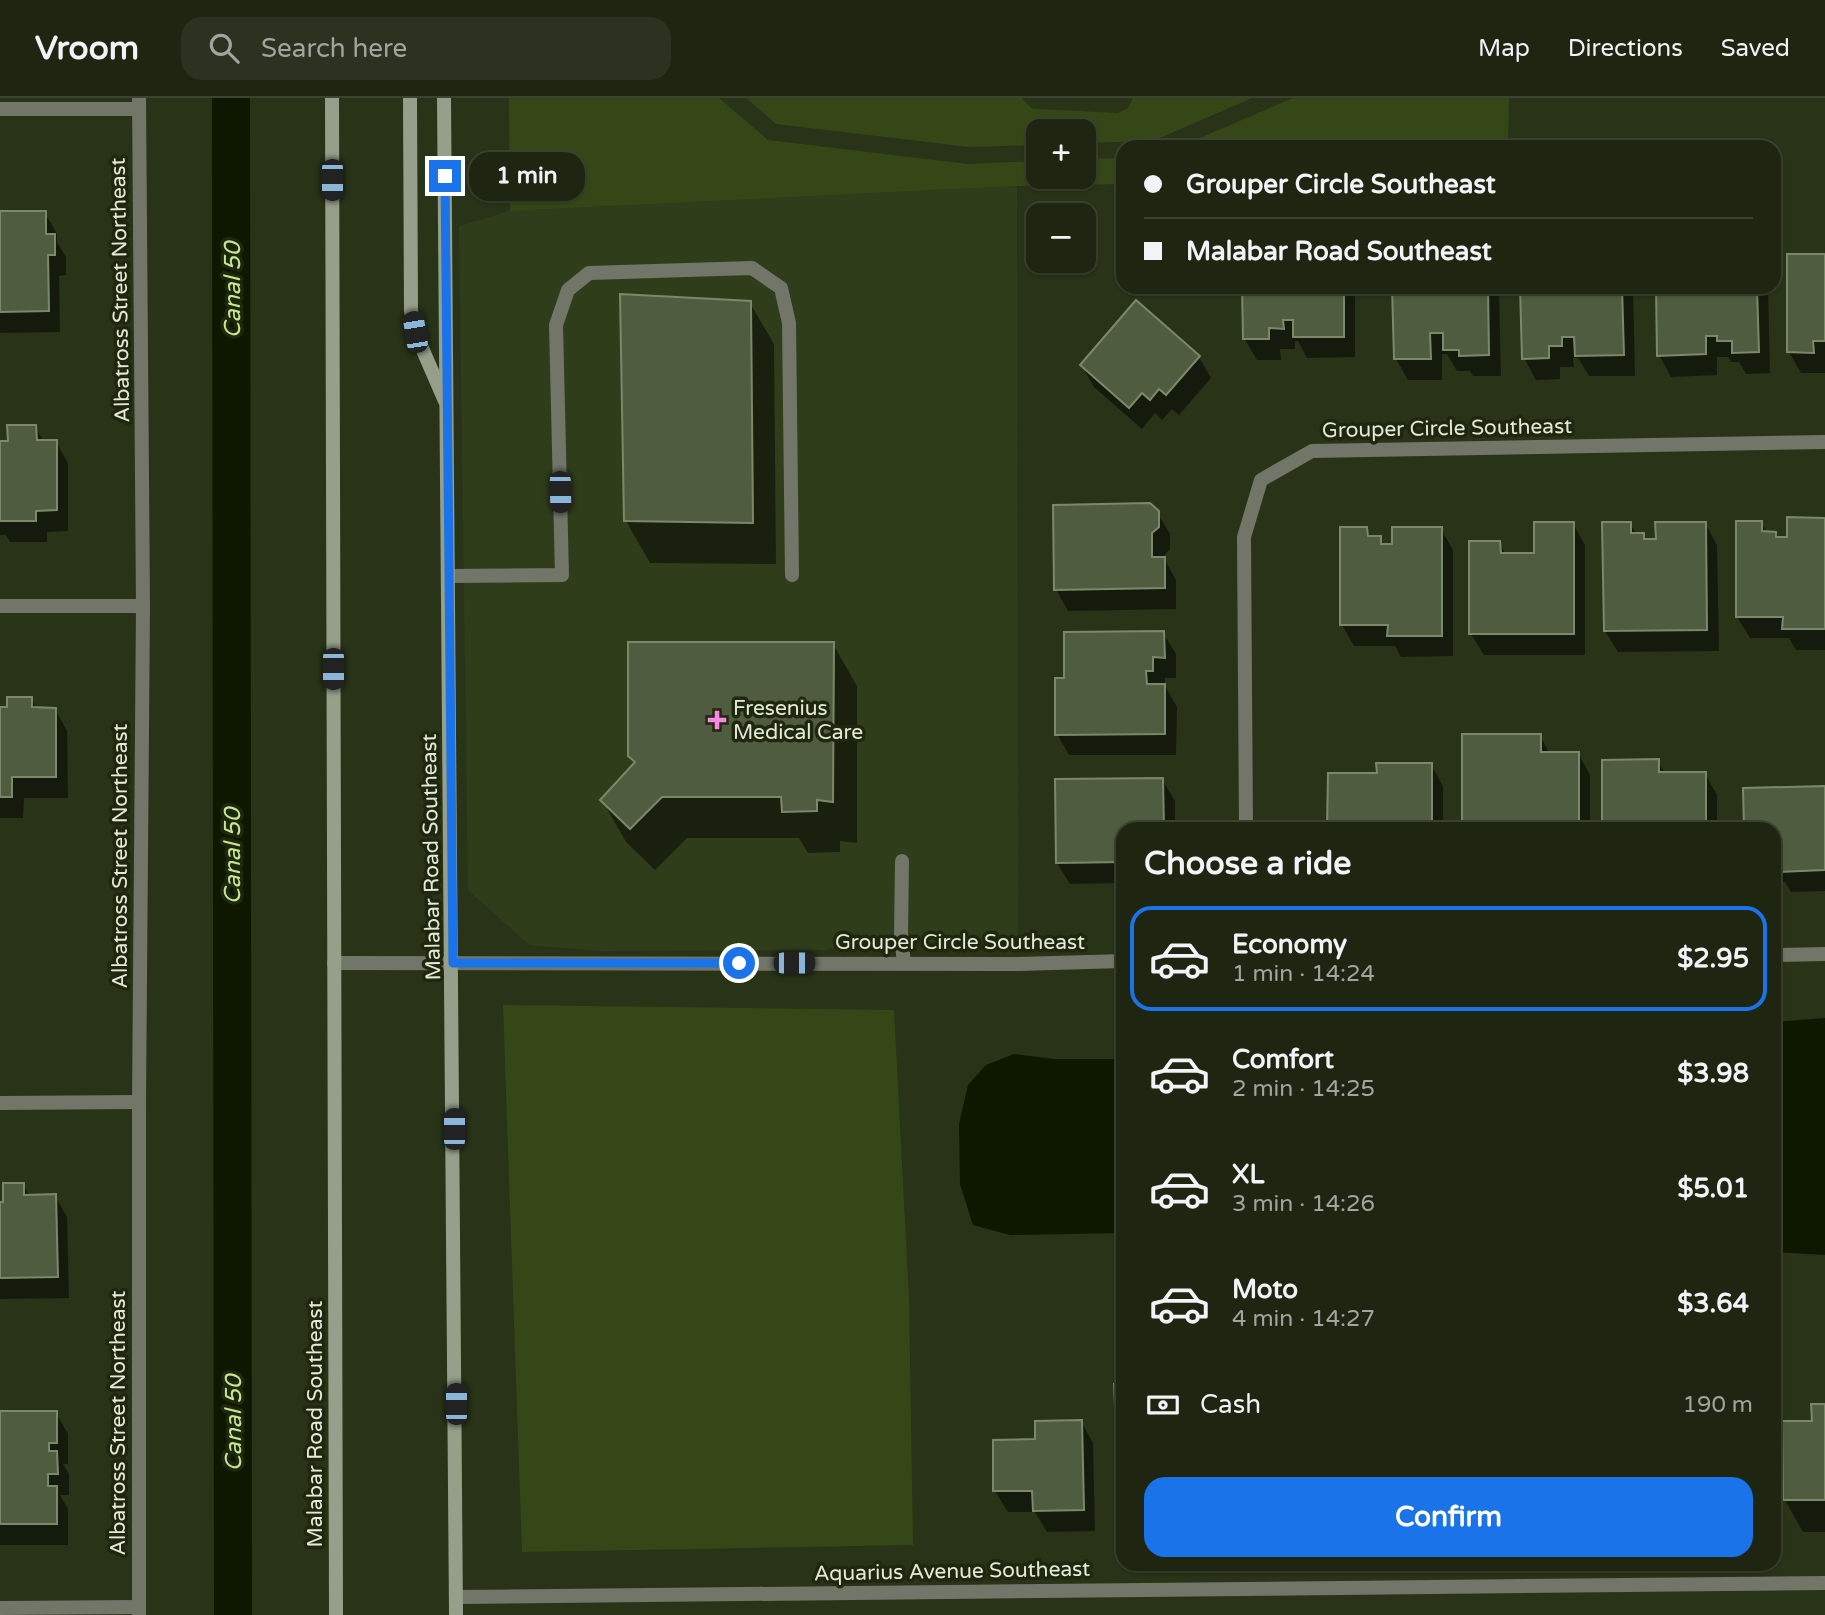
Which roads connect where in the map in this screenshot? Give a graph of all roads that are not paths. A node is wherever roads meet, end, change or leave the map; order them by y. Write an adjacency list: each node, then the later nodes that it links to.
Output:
1 (332, 98): 17 (main road, Malabar Road Southeast)
2 (410, 98): 6 (main road)
3 (444, 98): 6 (main road, Malabar Road Southeast)
4 (139, 103): 5 (street); 11 (street, Albatross Street Northeast)
5 (0, 109)
6 (449, 408): 9 (main road, Malabar Road Southeast)
7 (1825, 442): 12 (street, Grouper Circle Southeast)
8 (792, 575): 9 (street)
9 (449, 576): 18 (main road, Malabar Road Southeast)
10 (0, 606): 11 (street)
11 (143, 606): 20 (street, Albatross Street Northeast)
12 (1246, 822)
13 (902, 861): 19 (street)
14 (1825, 954): 15 (street)
15 (1781, 955)
16 (1116, 961): 19 (street, Grouper Circle Southeast)
17 (334, 963): 18 (street, Grouper Circle Southeast); 26 (main road, Malabar Road Southeast)
18 (453, 963): 19 (street, Grouper Circle Southeast); 23 (main road, Malabar Road Southeast)
19 (904, 963)
20 (139, 1102): 21 (street); 25 (street, Albatross Street Northeast)
21 (0, 1103)
22 (1825, 1583): 23 (street, Aquarius Avenue Southeast)
23 (457, 1597): 27 (main road, Malabar Road Southeast)
24 (0, 1608): 25 (street)
25 (139, 1611)
26 (336, 1615)
27 (456, 1615)

